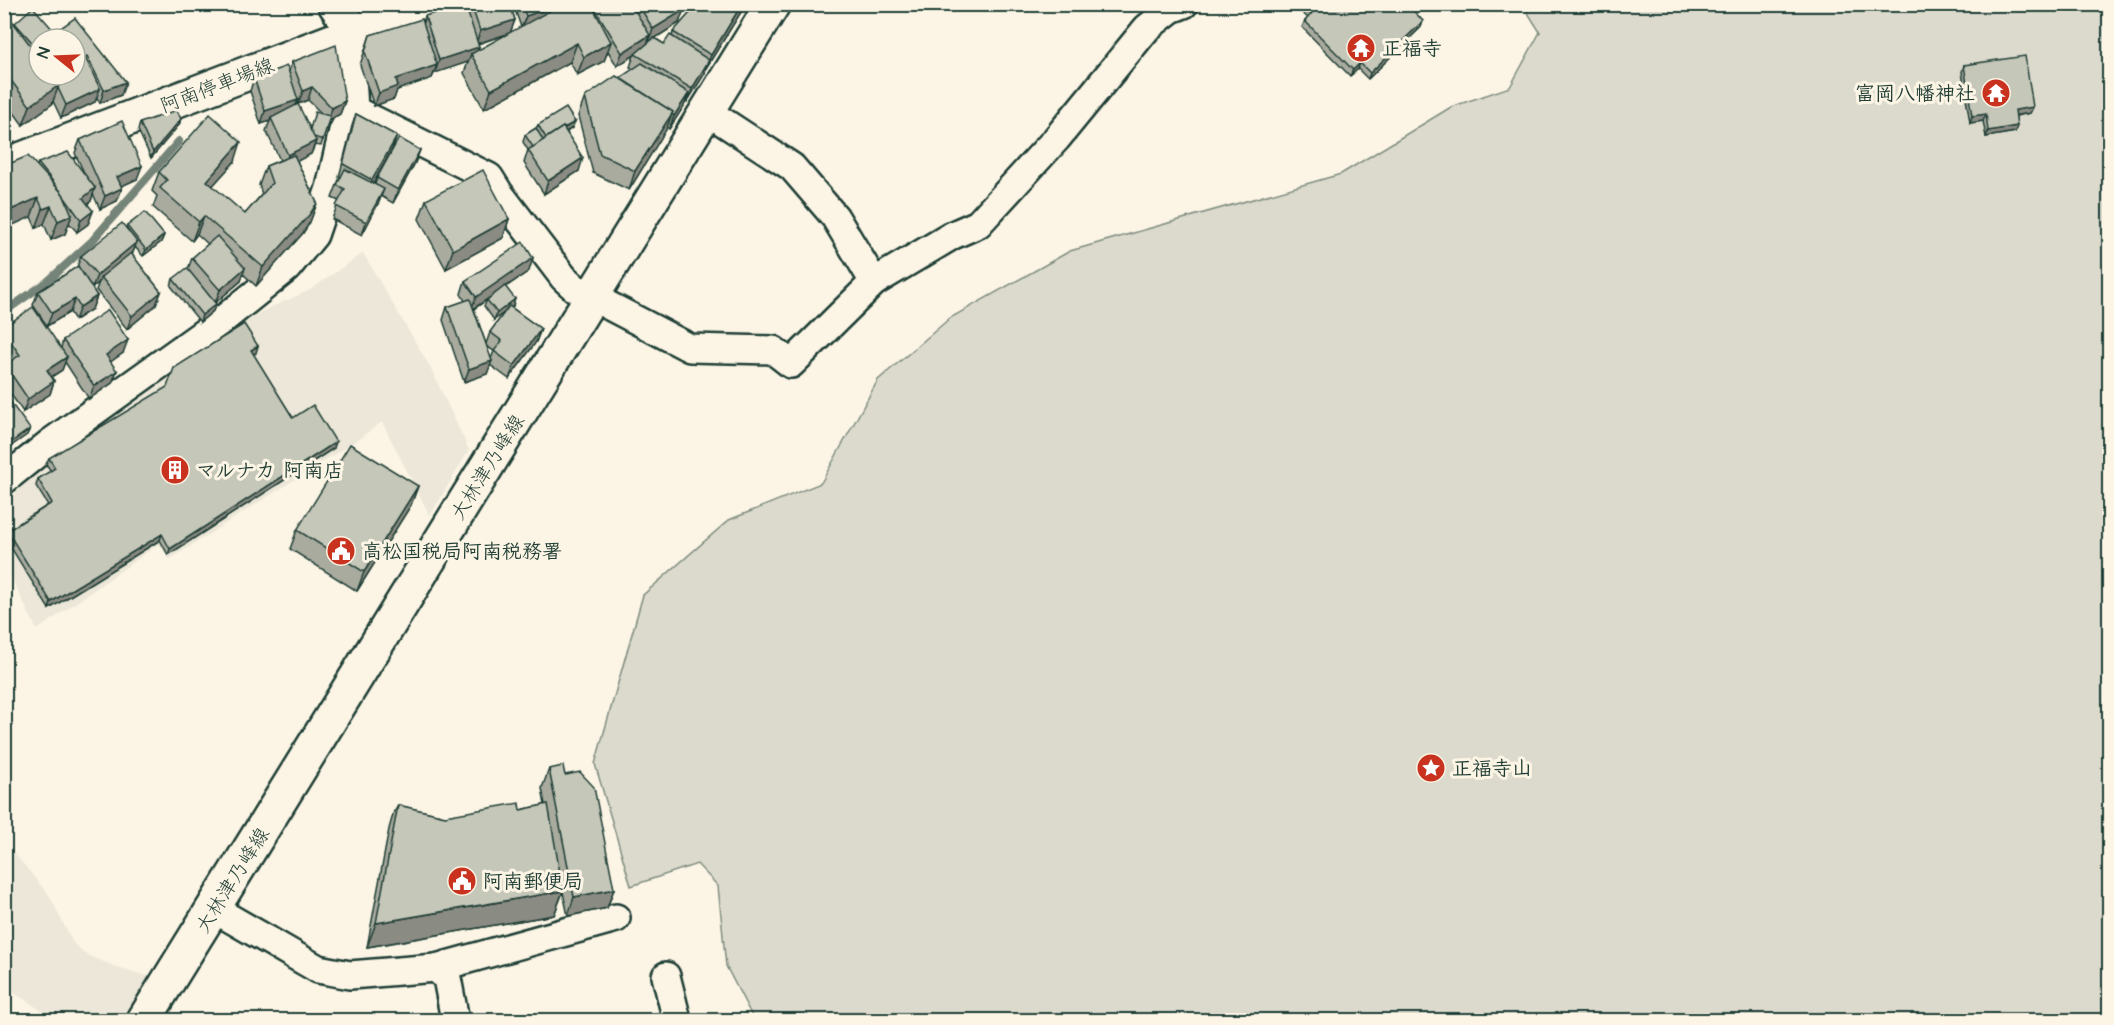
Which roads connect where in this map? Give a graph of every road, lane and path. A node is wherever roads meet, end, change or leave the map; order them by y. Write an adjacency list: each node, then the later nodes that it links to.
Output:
1 (335, 4): 5 (main road)
2 (773, 4): 7 (main road, 大林津乃峰線)
3 (1184, 4): 9 (street)
4 (417, 7): 5 (main road, 阿南停車場線)
5 (354, 32): 6 (street); 8 (main road, 阿南停車場線)
6 (354, 110): 10 (street); 11 (street)
7 (708, 112): 9 (street); 10 (main road, 大林津乃峰線)
8 (4, 166)
9 (874, 282): 10 (street)
10 (592, 297): 12 (main road, 大林津乃峰線)
11 (4, 480)
12 (214, 909): 14 (street); 16 (main road, 大林津乃峰線)
13 (616, 918): 14 (street)
14 (436, 968): 17 (street)
15 (666, 976): 18 (street)
16 (144, 1020)
17 (455, 1020)
18 (677, 1020)

